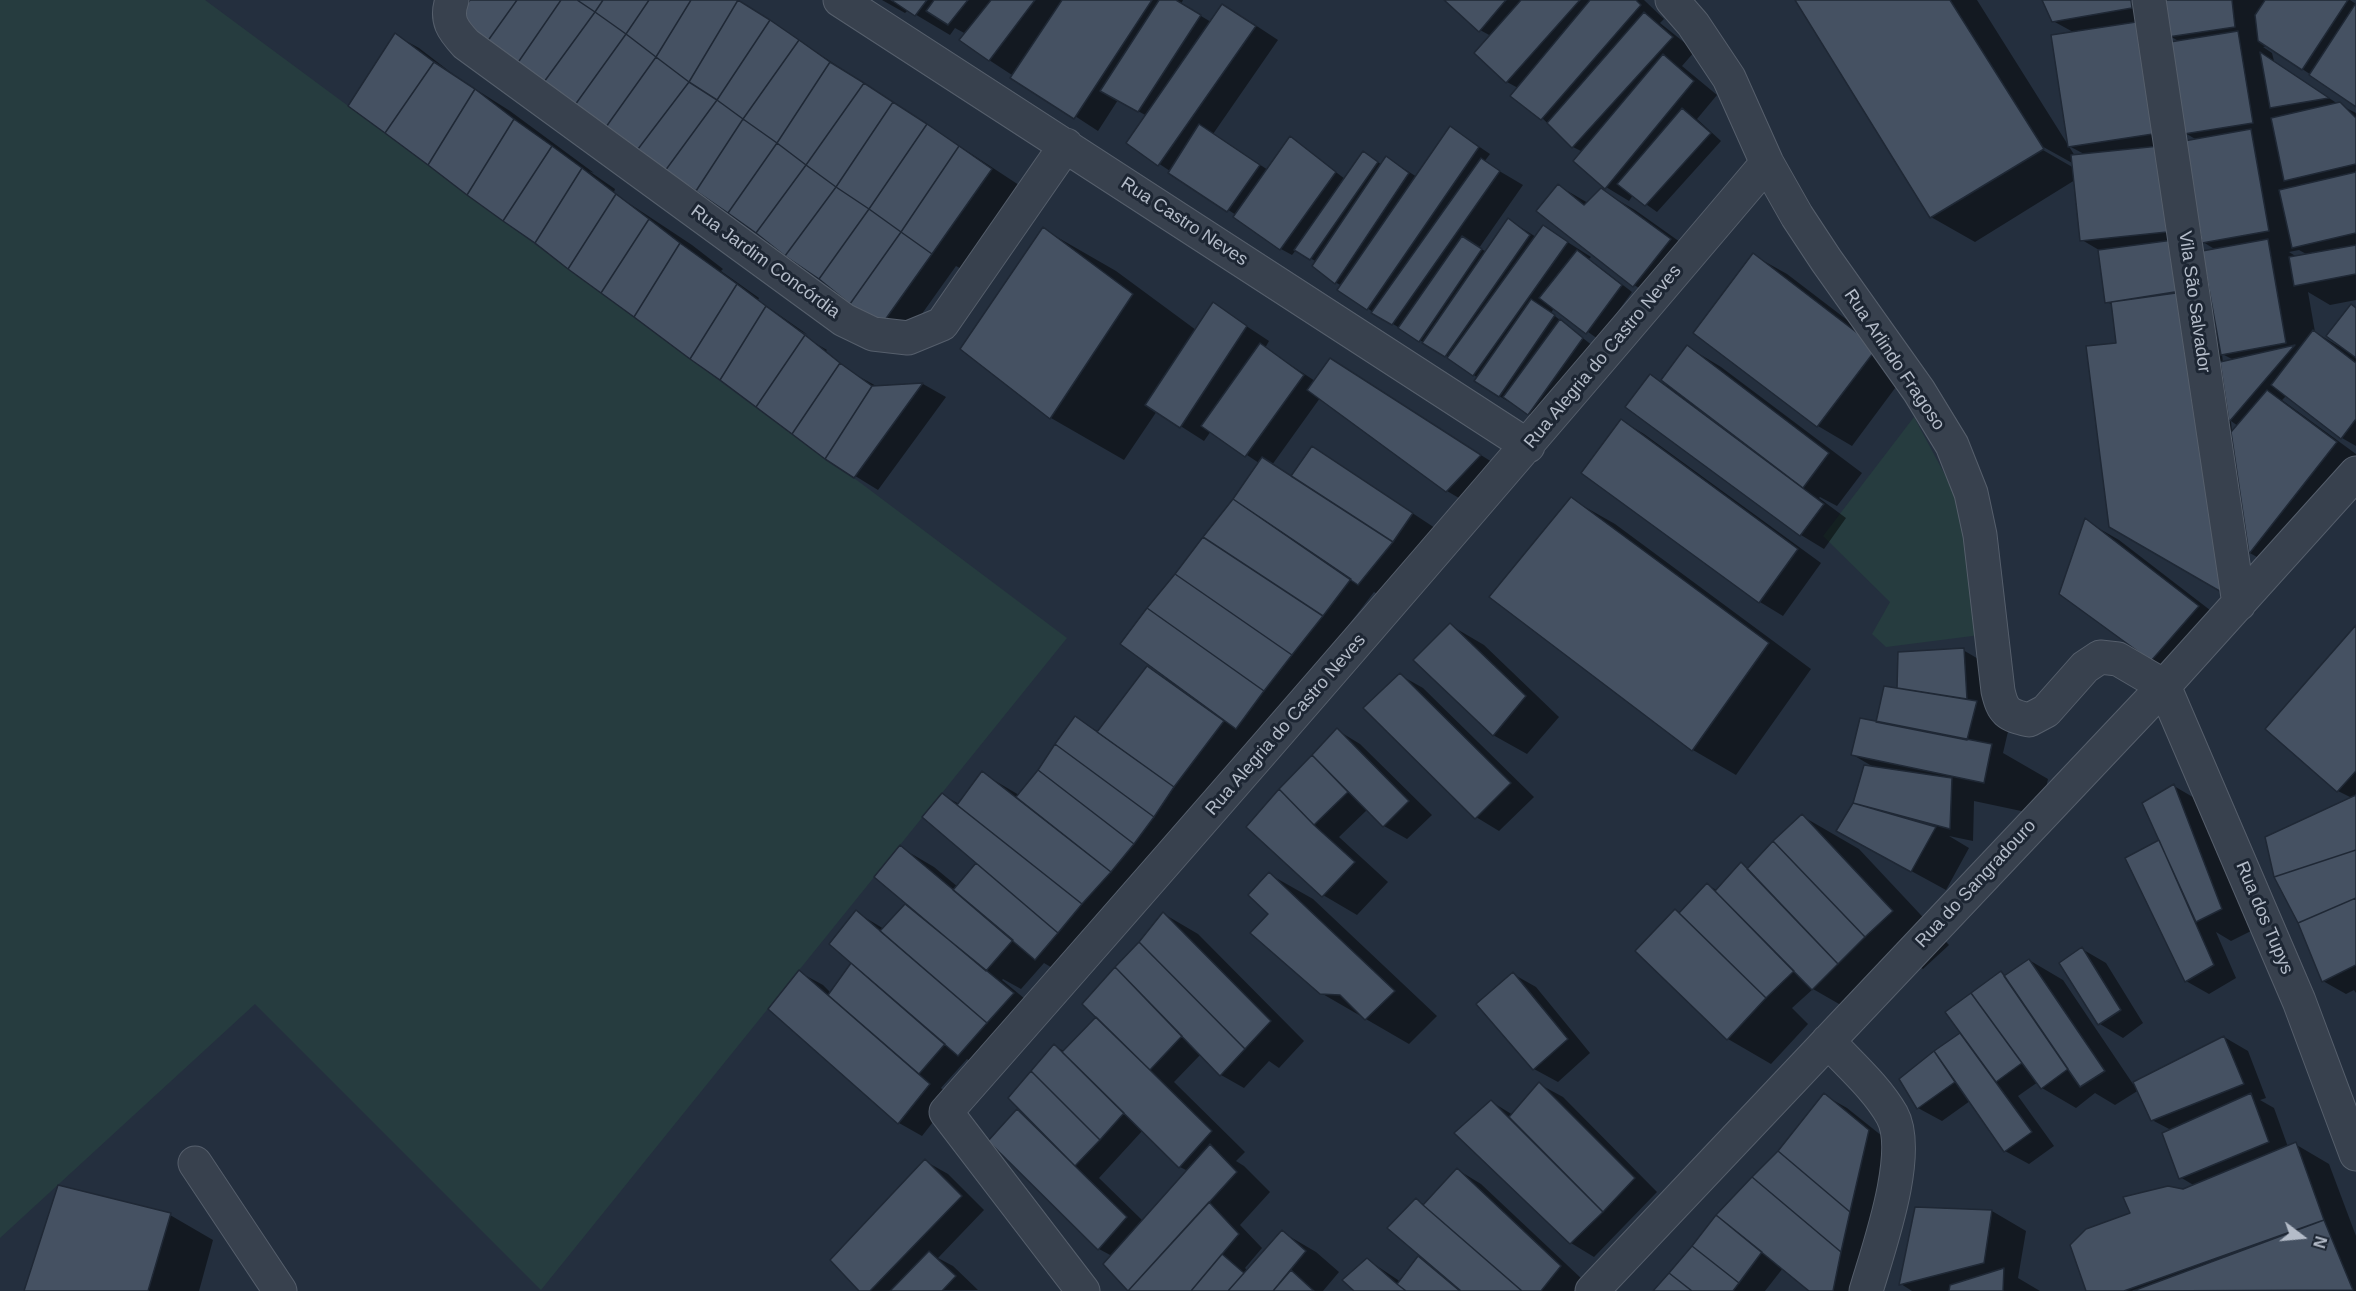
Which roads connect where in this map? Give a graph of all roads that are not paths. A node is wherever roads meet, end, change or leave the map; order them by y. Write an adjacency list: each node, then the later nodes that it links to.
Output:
1 (452, 0): 5 (street, Rua Jardim Concórdia)
2 (840, 0): 5 (street, Rua Castro Neves)
3 (1672, 0): 6 (street, Rua Arlindo Fragoso)
4 (2149, 0): 9 (street, Vila São Salvador)
5 (1066, 145): 7 (street, Rua Castro Neves)
6 (1767, 162): 7 (street, Rua Alegria do Castro Neves); 10 (street, Rua Arlindo Fragoso)
7 (1528, 446): 15 (street, Rua Alegria do Castro Neves)
8 (2356, 473): 9 (street, Rua do Sangradouro)
9 (2239, 604): 10 (street, Rua do Sangradouro)
10 (2164, 686): 11 (street, Rua do Sangradouro); 12 (street, Rua dos Tupys)
11 (1828, 1041): 16 (street, Rua do Sangradouro); 17 (street)
12 (2356, 1154)
13 (195, 1163): 14 (street)
14 (280, 1291)
15 (1083, 1291)
16 (1592, 1291)
17 (1866, 1291)

